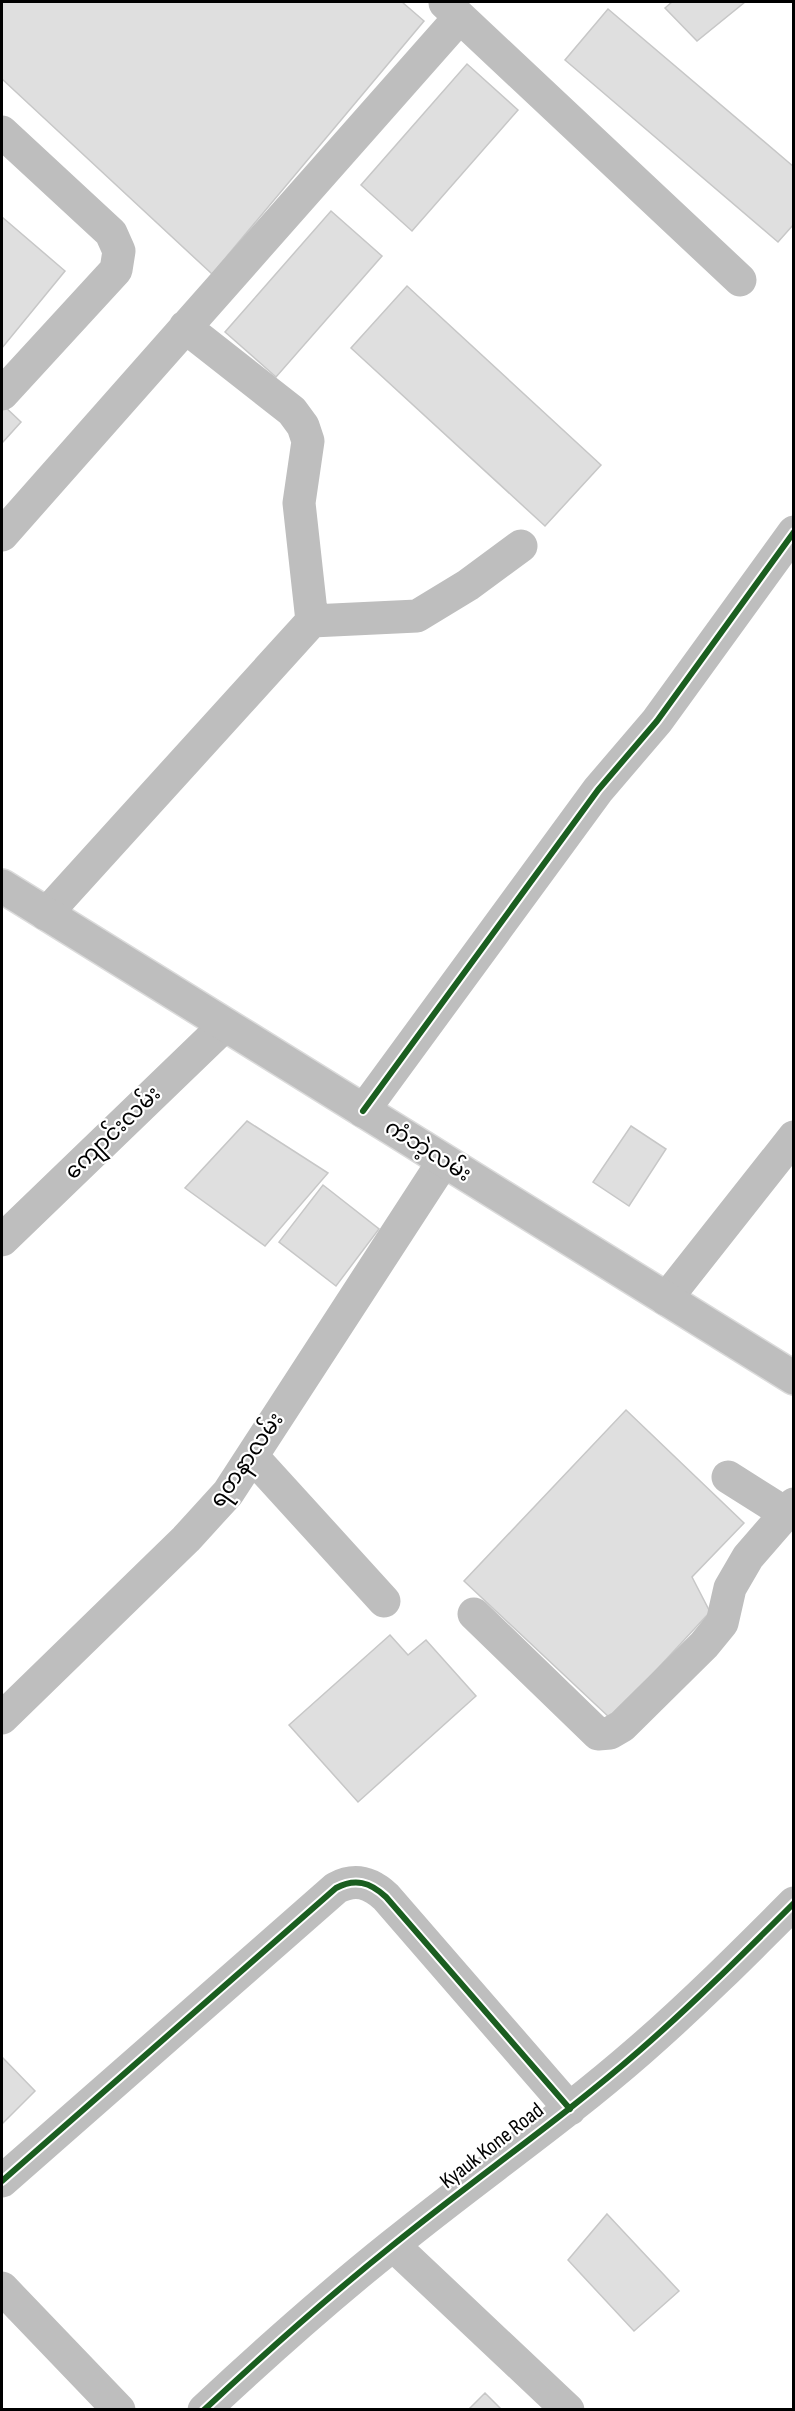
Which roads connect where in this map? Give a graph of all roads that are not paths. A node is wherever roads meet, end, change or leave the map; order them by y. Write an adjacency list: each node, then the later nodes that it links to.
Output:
1 (452, 9): 3 (street); 4 (street)
2 (2, 132): 5 (street)
3 (740, 280)
4 (186, 327): 7 (street); 9 (street)
5 (2, 394)
6 (794, 532): 13 (street)
7 (2, 535)
8 (521, 546): 9 (street)
9 (312, 621): 11 (street)
10 (2, 886): 11 (street, ကံဘဲ့လမ်း)
11 (46, 914): 12 (street, ကံဘဲ့လမ်း)
12 (224, 1026): 13 (street, ကံဘဲ့လမ်း); 16 (street, ကျောင်းလမ်း)
13 (363, 1111): 15 (street, ကံဘဲ့လမ်း)
14 (794, 1137): 17 (street)
15 (443, 1162): 17 (street, ကံဘဲ့လမ်း); 19 (street, ရတနာလမ်း)
16 (2, 1240)
17 (666, 1299): 18 (street, ကံဘဲ့လမ်း)
18 (794, 1378)
19 (252, 1456): 22 (street); 24 (street, ရတနာလမ်း)
20 (728, 1478): 21 (street)
21 (789, 1509): 23 (street)
22 (384, 1601)
23 (474, 1614)
24 (2, 1718)
25 (794, 1903): 26 (street, Kyauk Kone Road)
26 (570, 2109): 27 (street); 28 (street, Kyauk Kone Road)
27 (2, 2181)
28 (393, 2245): 31 (street, Kyauk Kone Road); 32 (street)
29 (2, 2288): 30 (street)
30 (119, 2409)
31 (204, 2409)
32 (568, 2409)

